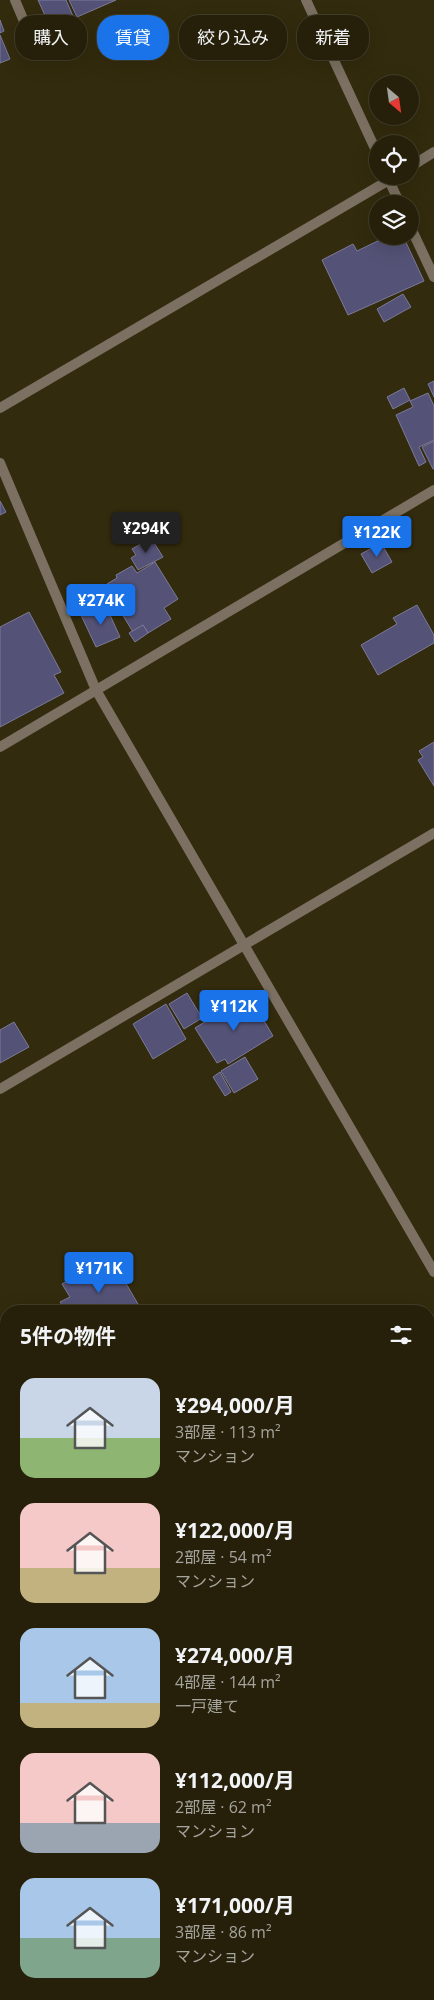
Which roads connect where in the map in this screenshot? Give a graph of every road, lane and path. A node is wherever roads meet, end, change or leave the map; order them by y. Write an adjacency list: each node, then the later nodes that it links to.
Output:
1 (15, 0): 3 (street)
2 (306, 0): 4 (street)
3 (21, 15)
4 (369, 136)
5 (434, 152): 6 (street)
6 (419, 161)
7 (379, 185): 10 (street)
8 (419, 245): 9 (street)
9 (434, 278)
10 (0, 408)
11 (0, 463): 13 (street)
12 (434, 490): 13 (street)
13 (96, 690): 14 (street); 16 (street)
14 (0, 747)
15 (434, 833): 16 (street)
16 (243, 945): 17 (street); 18 (street)
17 (0, 1089)
18 (434, 1272)

